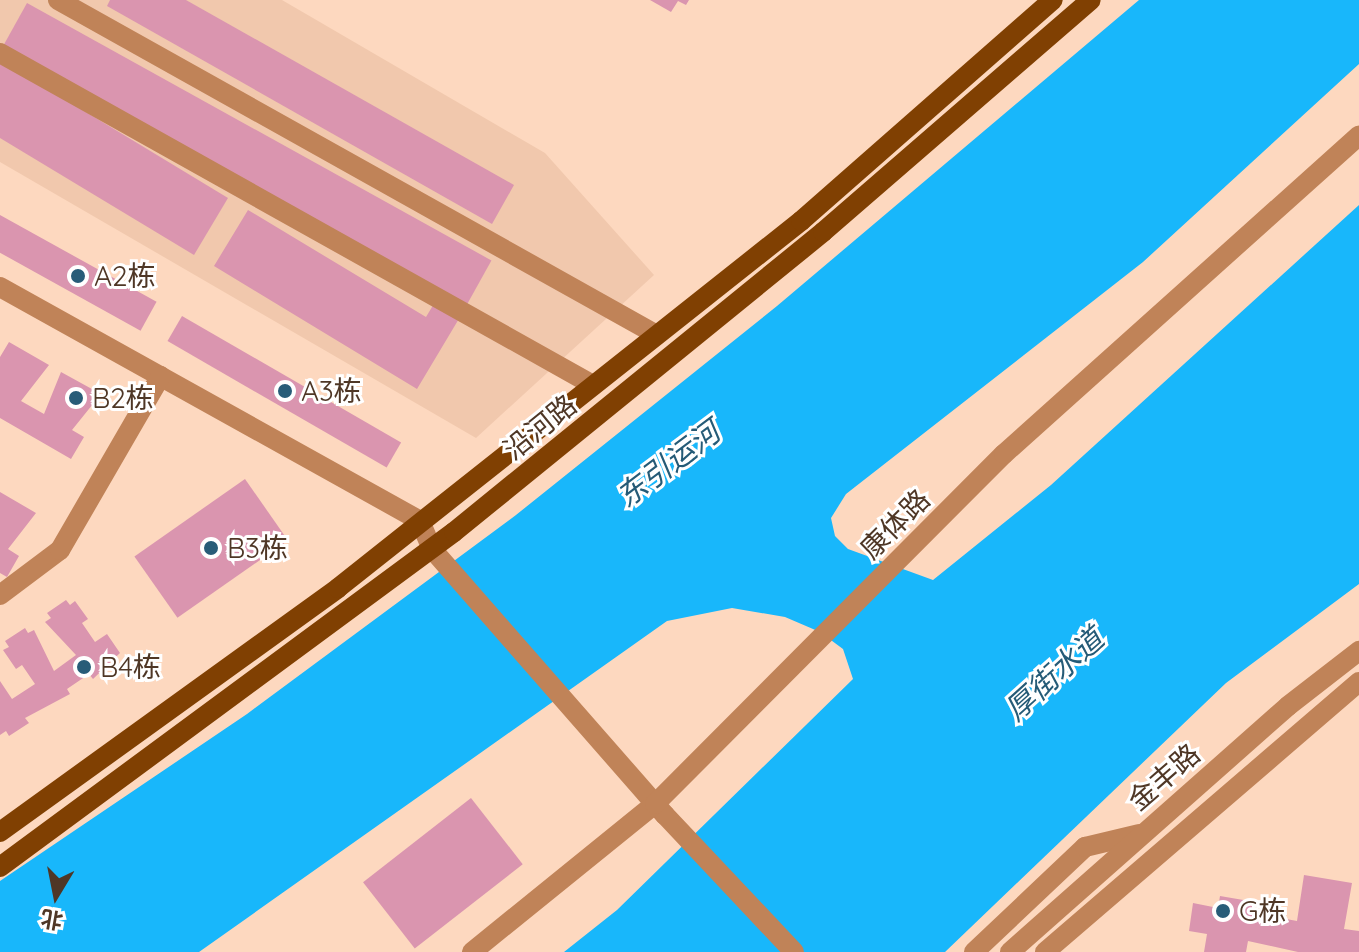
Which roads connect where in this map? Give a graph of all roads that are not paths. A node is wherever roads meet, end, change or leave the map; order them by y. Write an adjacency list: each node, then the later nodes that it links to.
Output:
1 (1053, 0): 7 (main road, 沿河路)
2 (1091, 0): 11 (main road, 沿河路)
3 (65, 1): 7 (street)
4 (0, 53): 9 (street)
5 (1359, 136): 15 (street, 康体路)
6 (0, 287): 8 (street)
7 (657, 335): 9 (main road, 沿河路)
8 (161, 376): 10 (street); 12 (street)
9 (593, 385): 10 (main road, 沿河路)
10 (420, 521): 11 (street); 16 (main road, 沿河路)
11 (436, 554): 15 (street); 18 (main road, 沿河路)
12 (0, 595)
13 (1359, 651): 17 (street, 金丰路)
14 (1359, 682): 23 (street, 金丰路)
15 (655, 804): 19 (street, 康体路); 20 (street)
16 (0, 832)
17 (1143, 833): 21 (street); 22 (street, 金丰路)
18 (0, 867)
19 (472, 952)
20 (794, 952)
21 (974, 952)
22 (1010, 952)
23 (1045, 952)

